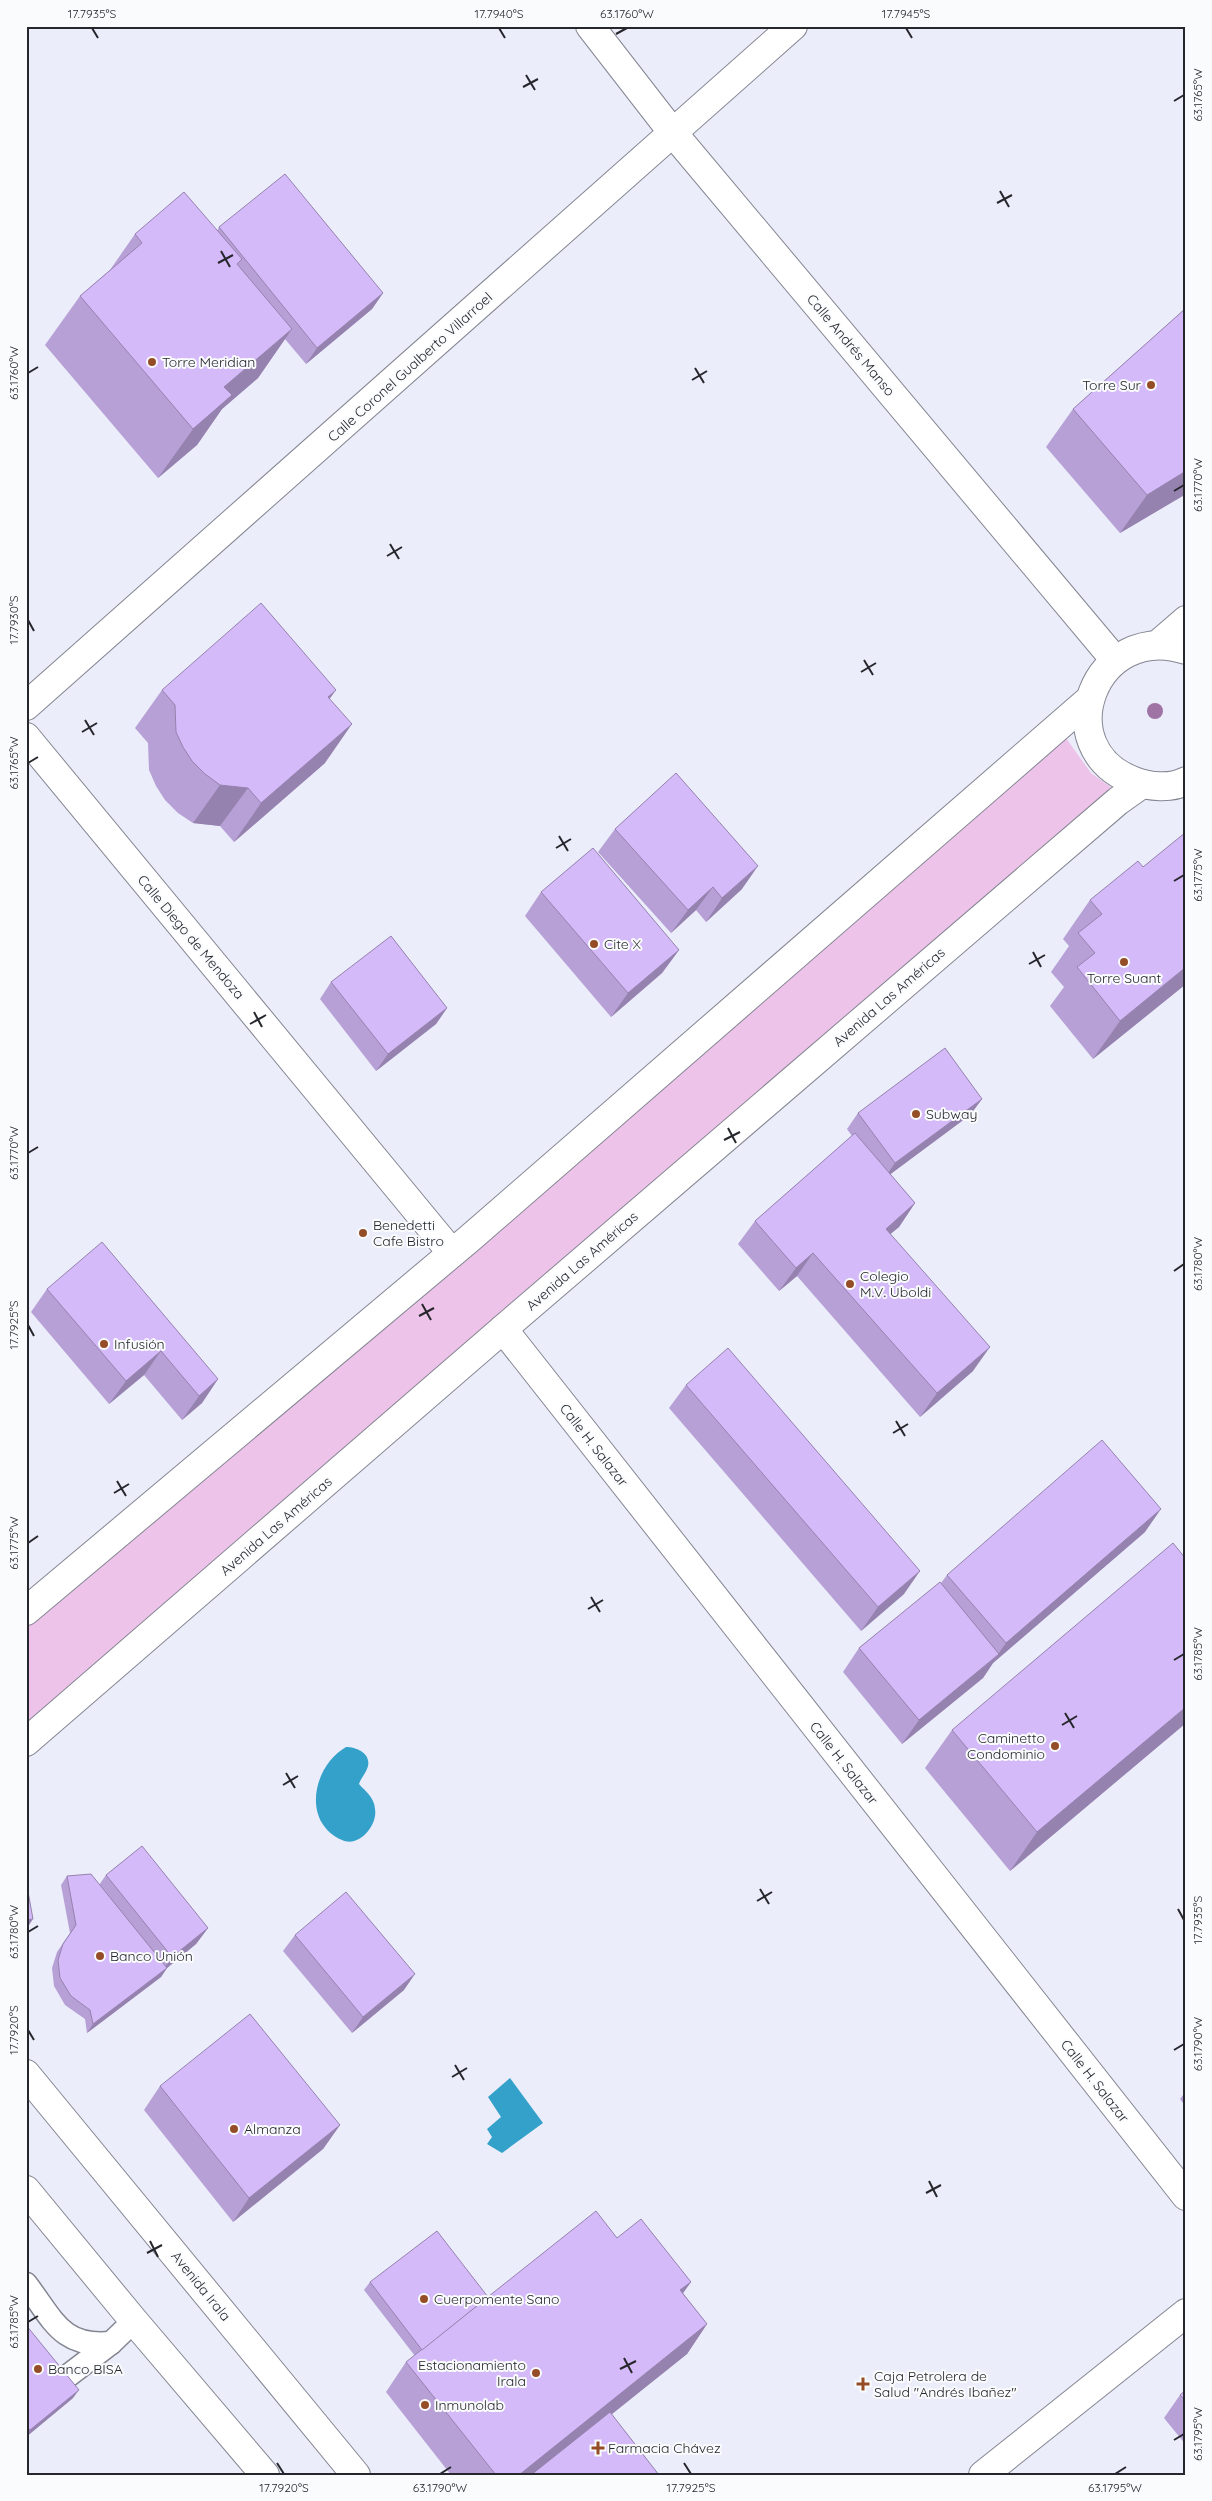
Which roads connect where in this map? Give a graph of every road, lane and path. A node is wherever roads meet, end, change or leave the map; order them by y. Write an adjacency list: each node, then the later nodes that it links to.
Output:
1 (590, 26): 3 (street, Calle Andrés Manso)
2 (793, 26): 3 (street, Calle Coronel Gualberto Villarroel)
3 (673, 133): 7 (street, Calle Andrés Manso); 9 (street, Calle Coronel Gualberto Villarroel)
4 (1186, 620): 5 (street)
5 (1157, 645): 6 (street); 7 (street)
6 (1186, 650)
7 (1115, 660): 8 (street)
8 (1090, 699): 12 (street); 13 (street)
9 (26, 706)
10 (26, 737): 13 (street, Calle Diego de Mendoza)
11 (1186, 780): 12 (street)
12 (1142, 784): 14 (street, Avenida Las Américas)
13 (452, 1253): 15 (street)
14 (503, 1329): 16 (street, Avenida Las Américas); 19 (street, Calle H. Salazar)
15 (26, 1611)
16 (26, 1742)
17 (26, 2074): 26 (street, Avenida Irala)
18 (26, 2190): 22 (street)
19 (1186, 2196)
20 (26, 2284): 23 (lane)
21 (1186, 2313): 27 (street)
22 (134, 2321): 23 (lane); 25 (street)
23 (111, 2343): 24 (lane)
24 (69, 2375)
25 (265, 2475)
26 (356, 2475)
27 (983, 2475)

